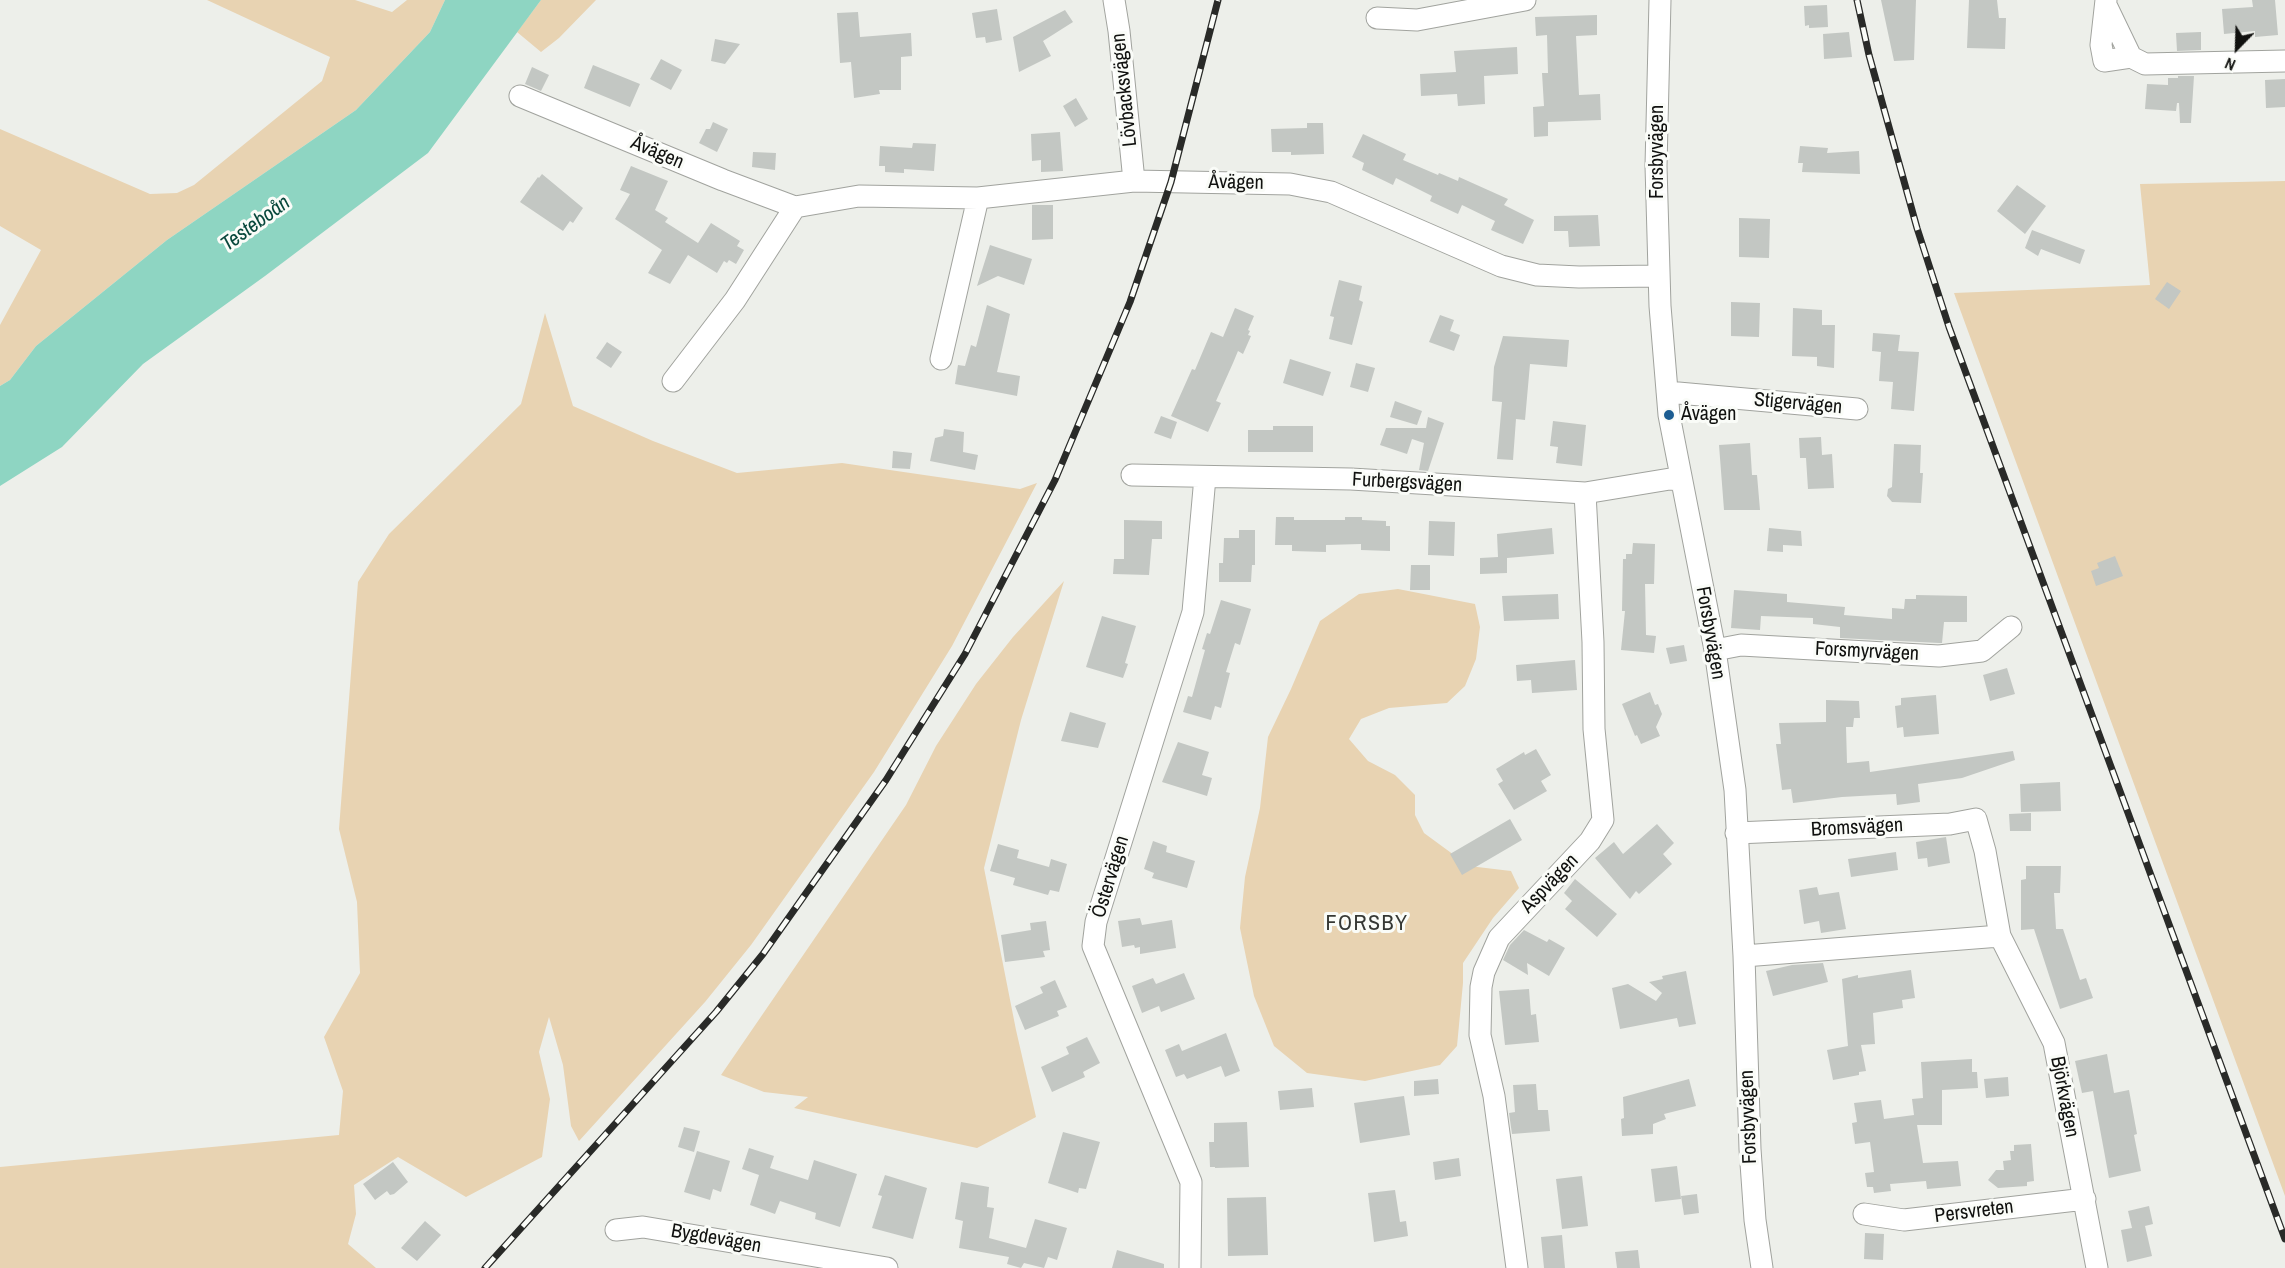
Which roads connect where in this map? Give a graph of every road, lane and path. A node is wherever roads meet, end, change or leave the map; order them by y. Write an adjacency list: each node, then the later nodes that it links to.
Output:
1 (1114, 0): 8 (street, Lövbacksvägen)
2 (1525, 0): 5 (street)
3 (1660, 0): 11 (street, Forsbyvägen)
4 (2106, 2): 6 (street)
5 (1377, 18)
6 (2285, 61)
7 (520, 96): 10 (street, Åvägen)
8 (1134, 181): 9 (street, Åvägen); 11 (street, Åvägen)
9 (978, 198): 10 (street, Åvägen); 12 (street)
10 (795, 207): 13 (street)
11 (1658, 276): 14 (street, Forsbyvägen)
12 (941, 359)
13 (673, 381)
14 (1667, 392): 15 (street, Stigervägen); 18 (street, Forsbyvägen)
15 (1857, 409)
16 (1132, 475): 17 (street, Furbergsvägen)
17 (1205, 477): 19 (street, Furbergsvägen); 30 (street, Östervägen)
18 (1680, 480): 19 (street, Furbergsvägen); 21 (street, Forsbyvägen)
19 (1586, 493): 31 (street, Aspvägen)
20 (2011, 627): 21 (street, Forsmyrvägen)
21 (1715, 650): 23 (street, Forsbyvägen)
22 (1976, 819): 23 (street, Bromsvägen); 24 (street, Björkvägen)
23 (1736, 833): 25 (street, Forsbyvägen)
24 (2000, 936): 25 (street); 26 (street, Björkvägen)
25 (1744, 956): 32 (street, Forsbyvägen)
26 (2085, 1199): 27 (street, Persvreten); 33 (street, Björkvägen)
27 (1864, 1214)
28 (616, 1230): 29 (street, Bygdevägen)
29 (887, 1268)
30 (1190, 1268)
31 (1517, 1268)
32 (1762, 1268)
33 (2097, 1268)

